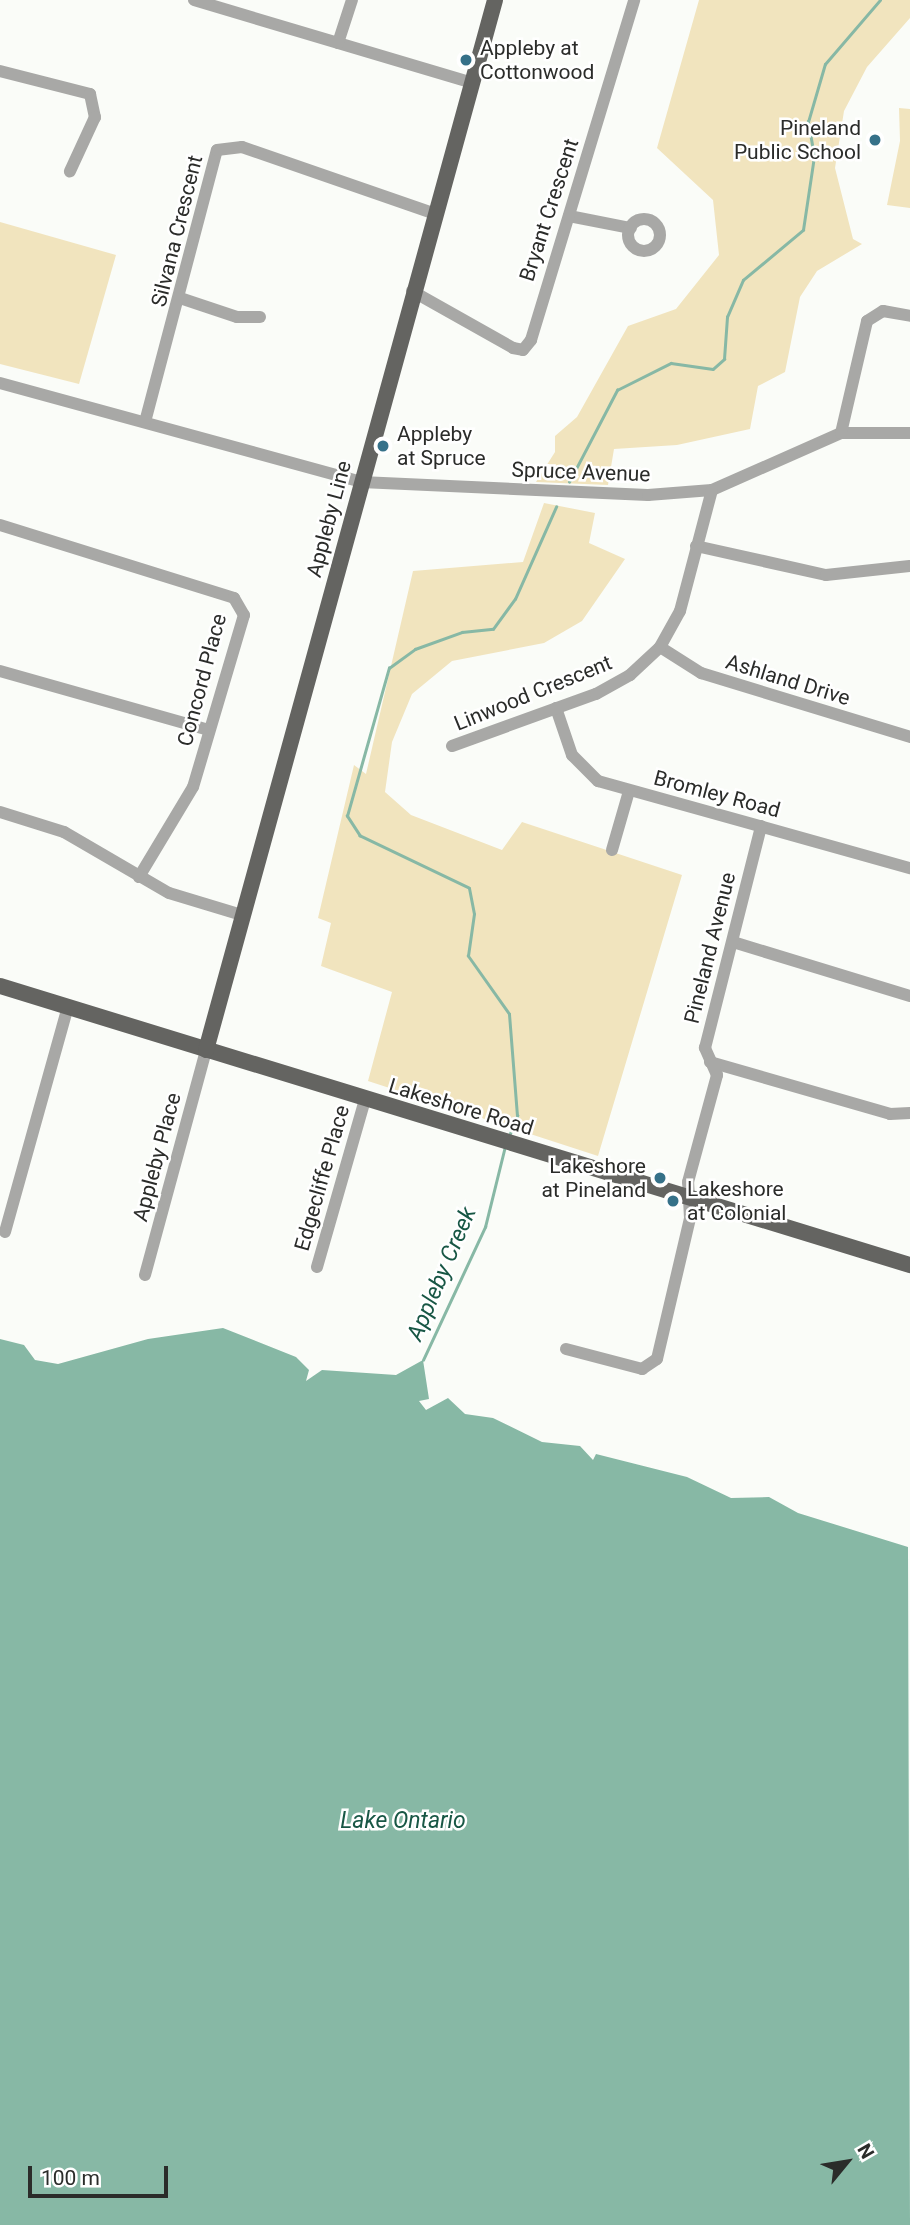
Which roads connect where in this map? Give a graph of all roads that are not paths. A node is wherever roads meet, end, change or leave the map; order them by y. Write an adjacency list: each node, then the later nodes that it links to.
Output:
1 (194, 0): 5 (street)
2 (352, 0): 5 (street)
3 (495, 0): 7 (main road, Appleby Line)
4 (634, 0): 10 (street, Bryant Crescent)
5 (338, 43): 7 (street)
6 (0, 71): 8 (street)
7 (472, 83): 9 (main road, Appleby Line)
8 (70, 171)
9 (435, 214): 12 (main road, Appleby Line); 13 (street, Silvana Crescent)
10 (569, 216): 11 (street); 12 (street, Bryant Crescent)
11 (631, 228)
12 (412, 291): 20 (main road, Appleby Line)
13 (180, 298): 15 (street); 17 (street, Silvana Crescent)
14 (910, 316): 18 (street)
15 (260, 317)
16 (0, 383): 17 (street, Spruce Avenue)
17 (145, 422): 20 (street, Spruce Avenue)
18 (842, 433): 19 (street, Spruce Avenue); 21 (street, Spruce Avenue)
19 (910, 433)
20 (361, 482): 21 (street, Spruce Avenue); 37 (main road, Appleby Line)
21 (712, 490): 23 (street, Linwood Crescent)
22 (0, 525): 28 (street, Concord Place)
23 (696, 546): 24 (street); 25 (street, Linwood Crescent)
24 (910, 566)
25 (660, 647): 27 (street, Linwood Crescent); 29 (street, Ashland Drive)
26 (0, 671): 28 (street)
27 (556, 708): 30 (street, Linwood Crescent); 31 (street, Bromley Road)
28 (209, 730): 36 (street, Concord Place)
29 (910, 737)
30 (452, 746)
31 (629, 791): 33 (street, Bromley Road); 34 (street)
32 (0, 812): 36 (street)
33 (761, 826): 35 (street, Bromley Road); 38 (street, Pineland Avenue)
34 (612, 849)
35 (910, 868)
36 (139, 877): 37 (street)
37 (242, 915): 42 (main road, Appleby Line)
38 (733, 942): 40 (street); 43 (street, Pineland Avenue)
39 (0, 986): 41 (main road, Lakeshore Road)
40 (910, 996)
41 (68, 1006): 42 (main road, Lakeshore Road); 47 (street)
42 (206, 1050): 44 (main road, Lakeshore Road); 50 (street, Appleby Place)
43 (710, 1062): 45 (street); 46 (street, Pineland Avenue)
44 (365, 1100): 46 (main road, Lakeshore Road); 49 (street, Edgecliffe Place)
45 (910, 1113)
46 (689, 1201): 48 (main road, Lakeshore Road); 51 (street, Pineland Avenue)
47 (5, 1232)
48 (910, 1265)
49 (317, 1267)
50 (145, 1275)
51 (566, 1349)

